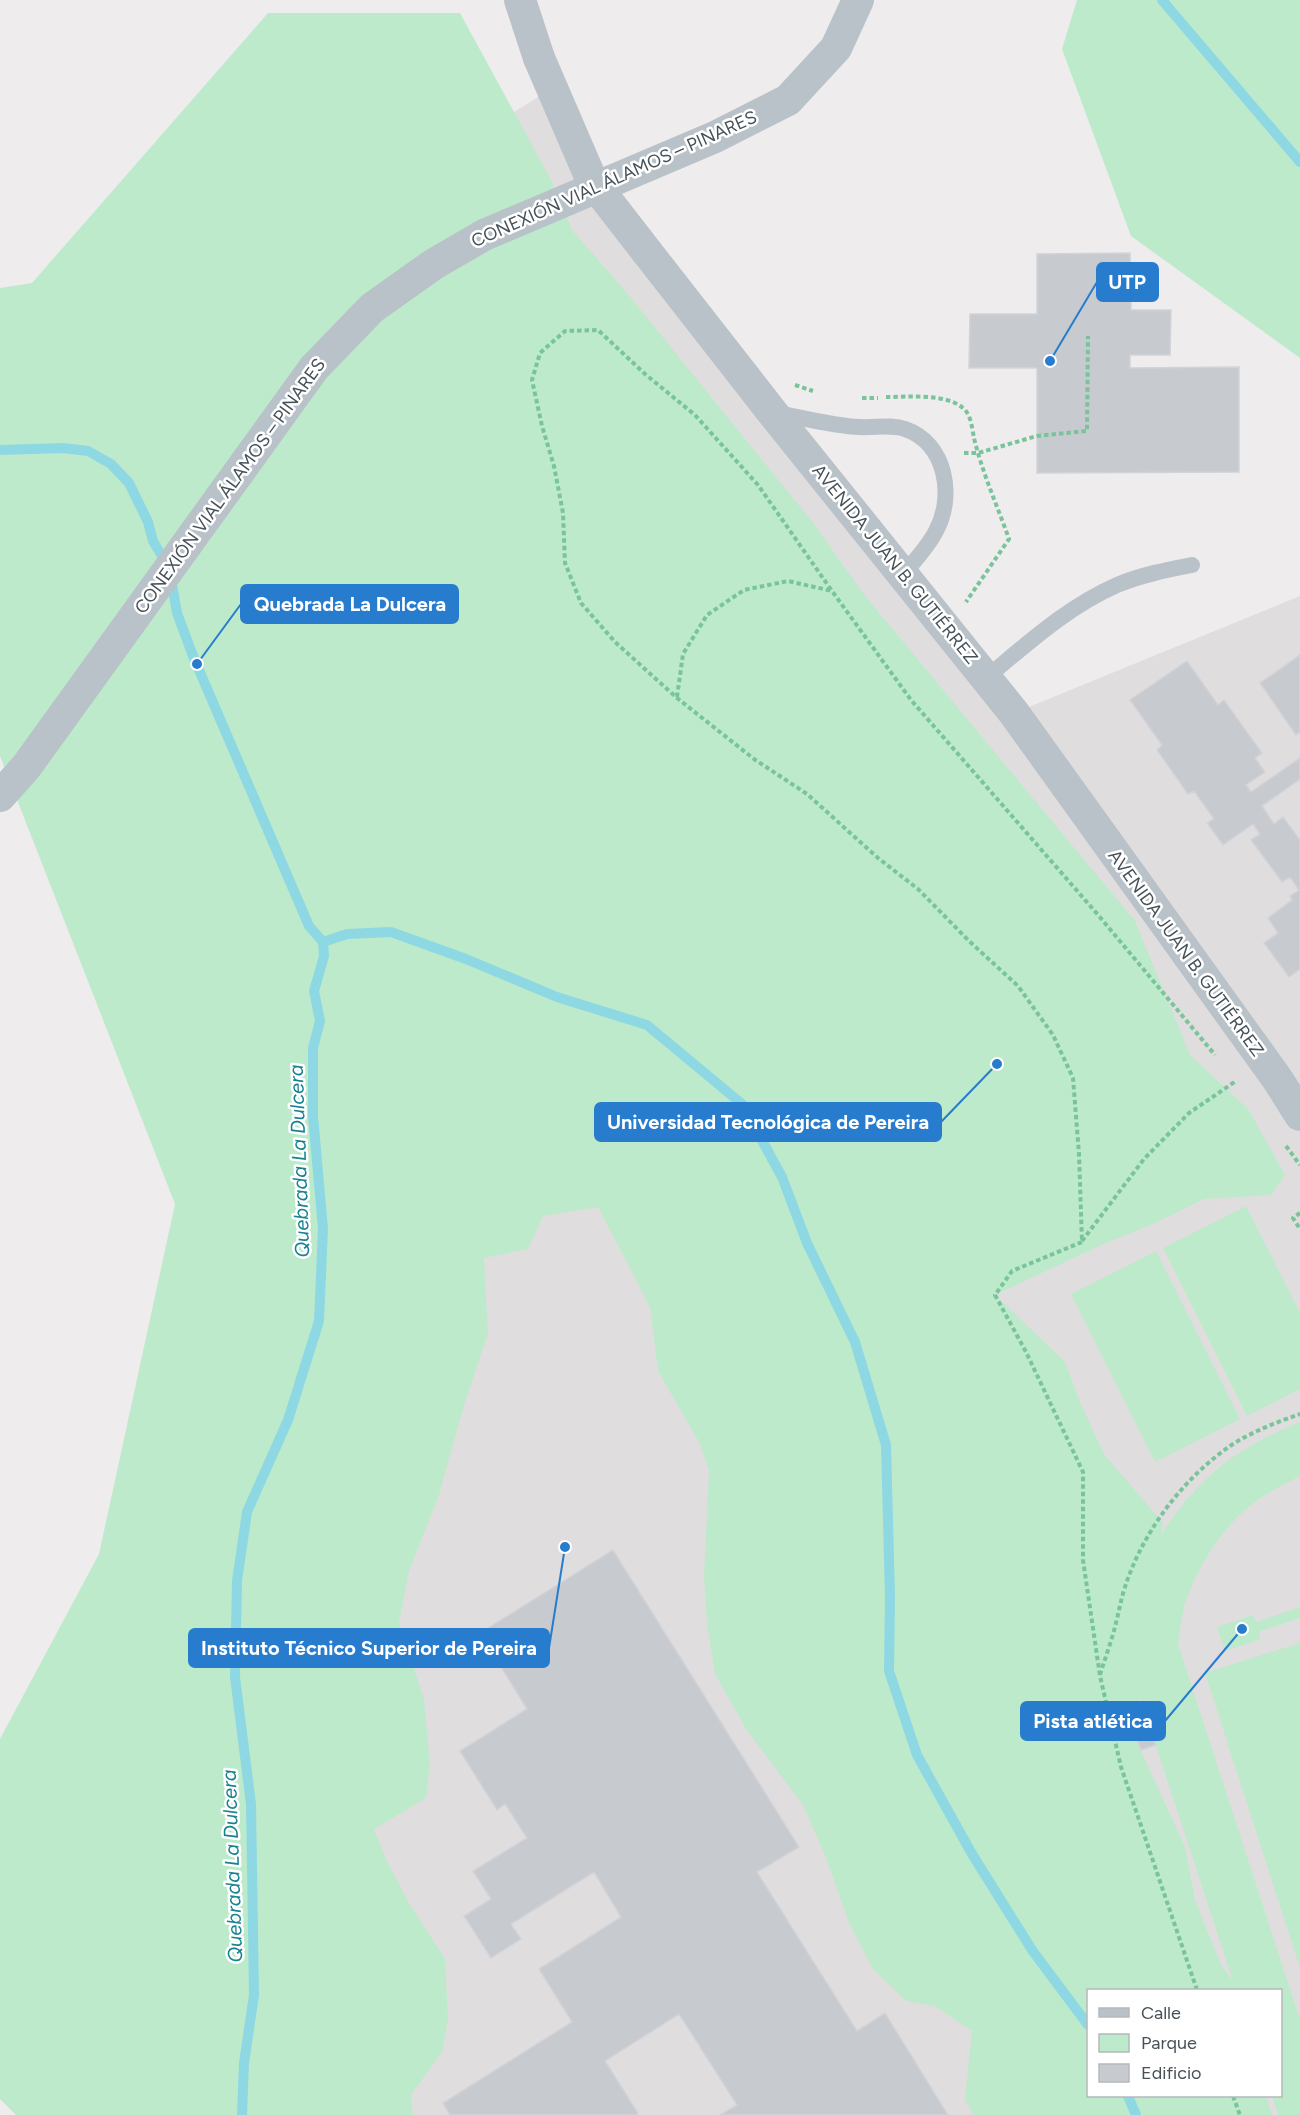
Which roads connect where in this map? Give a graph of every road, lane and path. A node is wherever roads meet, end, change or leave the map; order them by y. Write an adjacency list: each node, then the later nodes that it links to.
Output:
1 (520, 0): 7 (street, AVENIDA JUAN B. GUTIÉRREZ, bridge)
2 (858, 0): 16 (street, CONEXIÓN VIAL ÁLAMOS – PINARES)
3 (1088, 336): 9 (path)
4 (794, 384): 5 (path)
5 (822, 395)
6 (858, 398): 9 (path)
7 (772, 412): 8 (lane); 11 (street, AVENIDA JUAN B. GUTIÉRREZ)
8 (936, 453): 9 (path); 11 (lane)
9 (978, 453): 13 (path)
10 (1192, 565): 14 (lane)
11 (903, 575): 13 (street, AVENIDA JUAN B. GUTIÉRREZ)
12 (832, 591): 15 (path); 15 (path); 17 (path)
13 (947, 630): 14 (street, AVENIDA JUAN B. GUTIÉRREZ)
14 (986, 678): 21 (street, AVENIDA JUAN B. GUTIÉRREZ)
15 (677, 698): 26 (path)
16 (0, 796)
17 (1215, 1055)
18 (1230, 1072): 19 (path)
19 (1236, 1081): 20 (path); 26 (path)
20 (1243, 1090)
21 (1300, 1115)
22 (1284, 1145): 23 (path)
23 (1300, 1165)
24 (1300, 1213): 25 (path)
25 (1300, 1229)
26 (1082, 1242): 28 (path)
27 (1300, 1414): 28 (path)
28 (1100, 1676): 29 (path)
29 (1197, 1989)
30 (1233, 2097): 31 (path)
31 (1240, 2115)

